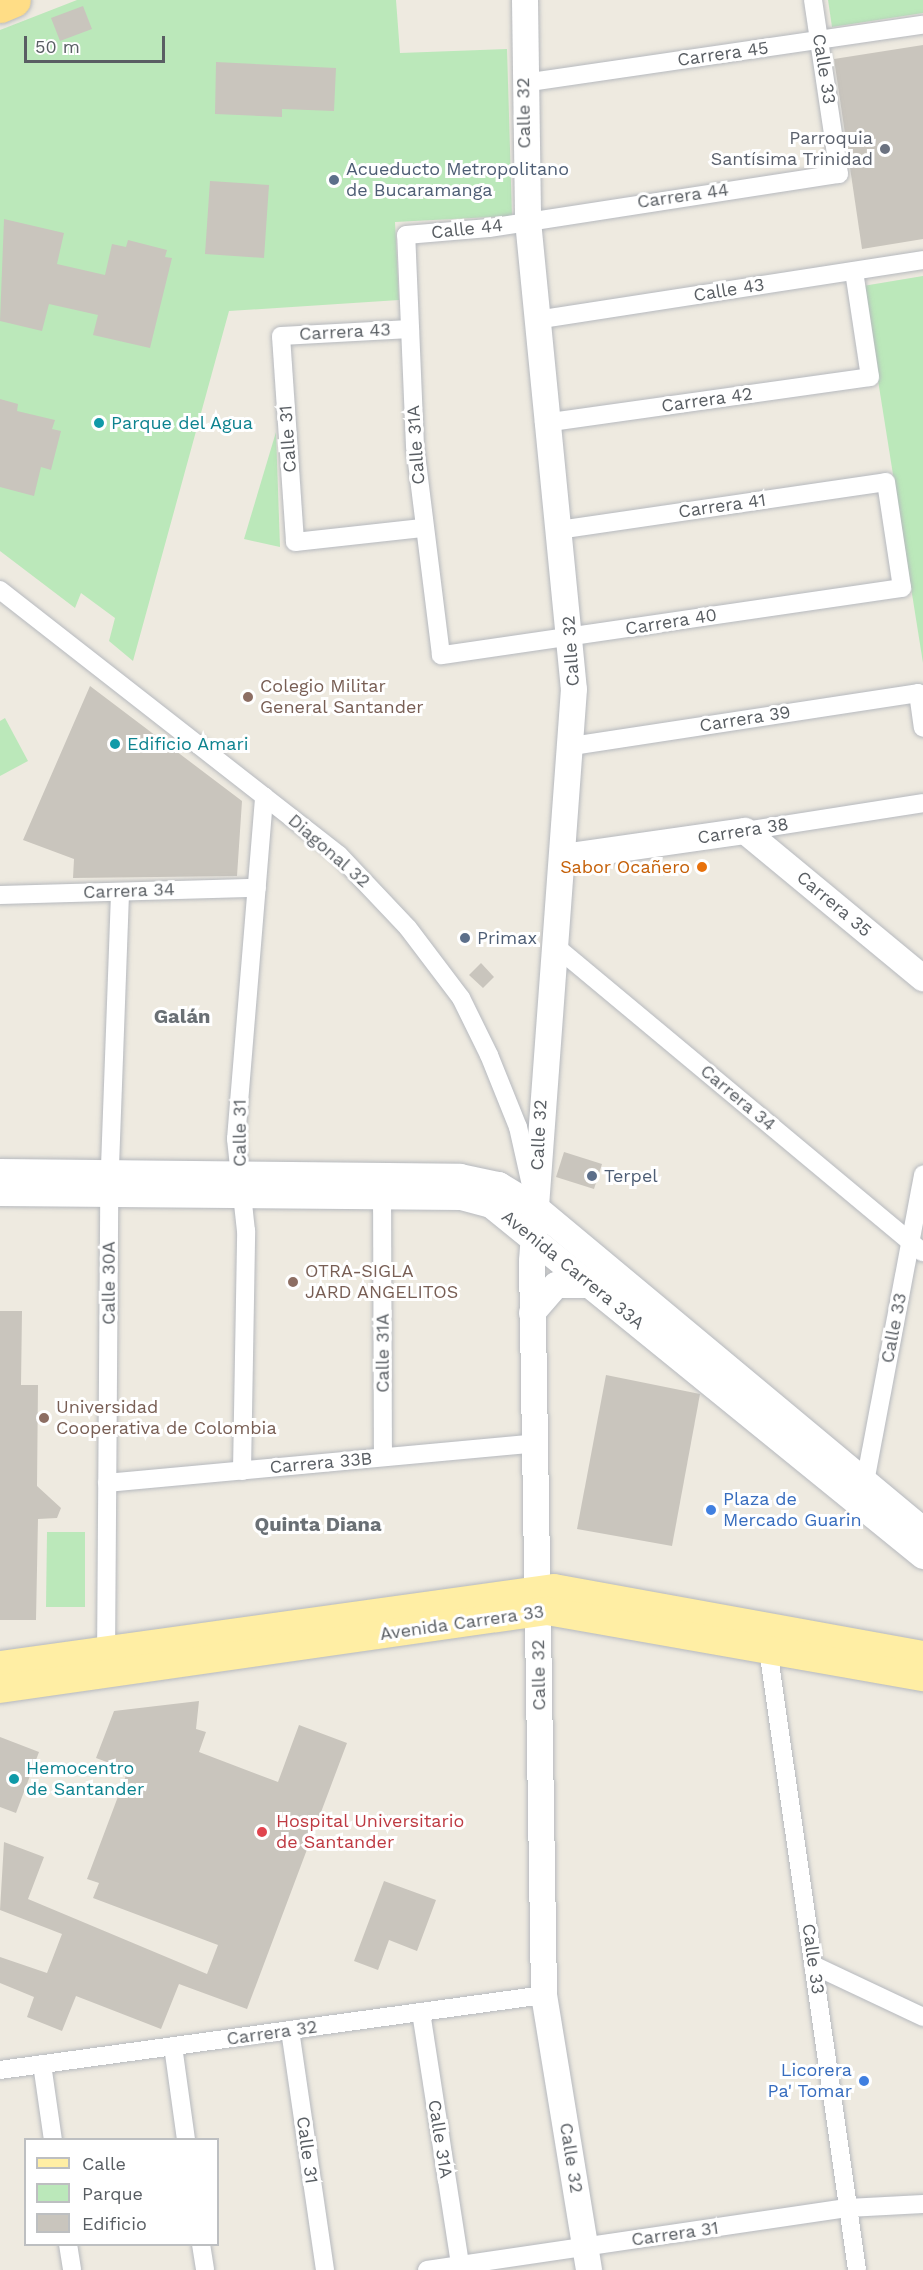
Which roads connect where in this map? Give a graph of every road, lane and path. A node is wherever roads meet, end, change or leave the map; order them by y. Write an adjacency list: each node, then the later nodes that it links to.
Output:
1 (14, 0): 4 (highway)
2 (525, 0): 7 (street, Calle 32)
3 (813, 0): 6 (street, Calle 33)
4 (0, 6)
5 (923, 25): 6 (street, Carrera 45)
6 (819, 40): 7 (street, Carrera 45); 8 (street, Calle 33)
7 (523, 83): 9 (street, Calle 32)
8 (839, 174): 9 (street, Carrera 44)
9 (528, 221): 10 (street, Calle 44); 13 (street, Calle 32)
10 (406, 235): 14 (street, Calle 31A)
11 (923, 260): 12 (street, Calle 43)
12 (854, 271): 13 (street, Calle 43); 16 (street, Carrera 42)
13 (536, 320): 16 (street, Calle 32)
14 (410, 329): 15 (street, Carrera 43); 17 (street, Calle 31A)
15 (281, 336): 17 (street, Calle 31)
16 (544, 423): 18 (street, Calle 32)
17 (422, 528): 22 (street, Calle 31A)
18 (558, 530): 19 (street, Carrera 41); 21 (street, Calle 32)
19 (902, 588): 21 (street, Carrera 40)
20 (0, 590): 25 (street, Diagonal 32)
21 (572, 637): 22 (street, Carrera 40); 24 (street, Calle 32)
22 (441, 655)
23 (923, 728): 24 (street, Carrera 39)
24 (572, 746): 28 (street, Calle 32)
25 (264, 796): 29 (street, Calle 31); 40 (street, Diagonal 32)
26 (923, 803): 27 (street, Carrera 38)
27 (745, 831): 28 (street, Carrera 38); 33 (street, Carrera 35)
28 (563, 857): 32 (street, Calle 32)
29 (257, 888): 30 (street, Carrera 34); 37 (street, Calle 31)
30 (120, 891): 31 (street, Carrera 34); 36 (street, Calle 30A)
31 (0, 895)
32 (554, 945): 40 (street, Calle 32); 42 (street, Carrera 34)
33 (923, 978)
34 (0, 1172): 36 (street, Avenida Carrera 33A)
35 (923, 1174): 42 (street, Calle 33)
36 (109, 1184): 37 (street, Avenida Carrera 33A); 39 (street, Avenida Carrera 33A); 48 (street, Calle 30A)
37 (241, 1185): 38 (street, Avenida Carrera 33A); 47 (street, Calle 31)
38 (382, 1186): 40 (street, Avenida Carrera 33A); 41 (street, Avenida Carrera 33A); 46 (street, Calle 31A)
39 (0, 1193)
40 (535, 1207): 41 (street, Calle 32); 49 (street, Avenida Carrera 33A)
41 (534, 1236): 43 (street, Avenida Carrera 33A); 44 (street, Calle 32)
42 (917, 1246): 49 (street, Calle 33)
43 (593, 1285): 44 (street); 49 (street, Avenida Carrera 33A)
44 (532, 1313): 45 (street, Calle 32)
45 (535, 1443): 46 (street, Carrera 33B); 52 (street, Calle 32)
46 (383, 1457): 47 (street, Carrera 33B)
47 (242, 1471): 48 (street, Carrera 33B)
48 (107, 1483): 55 (street, Calle 30A)
49 (853, 1485): 50 (street, Avenida Carrera 33A); 51 (street, Avenida Carrera 33A)
50 (923, 1530)
51 (923, 1556)
52 (537, 1601): 53 (main road, Avenida Carrera 33); 54 (main road, Avenida Carrera 33); 55 (main road, Avenida Carrera 33); 60 (street, Calle 32)
53 (768, 1649): 57 (main road, Avenida Carrera 33); 59 (street, Calle 33)
54 (923, 1654)
55 (106, 1662): 56 (main road, Avenida Carrera 33); 58 (main road, Avenida Carrera 33)
56 (0, 1665)
57 (923, 1677)
58 (0, 1689)
59 (813, 1965): 62 (street); 70 (street, Calle 33)
60 (544, 1995): 61 (street, Carrera 32); 73 (street, Calle 32)
61 (421, 2012): 63 (street, Carrera 32); 74 (street, Calle 31A)
62 (923, 2017)
63 (290, 2030): 64 (street, Carrera 32); 77 (street, Calle 31)
64 (173, 2046): 65 (street, Carrera 32); 68 (street)
65 (42, 2064): 66 (street, Carrera 32); 67 (street)
66 (0, 2070)
67 (53, 2138)
68 (186, 2138)
69 (923, 2204): 70 (street, Carrera 31)
70 (848, 2208): 73 (street, Carrera 31); 79 (street, Calle 33)
71 (68, 2246): 75 (street)
72 (201, 2246): 76 (street)
73 (587, 2258): 74 (street, Carrera 31)
74 (460, 2265): 78 (street, Carrera 31)
75 (72, 2270)
76 (205, 2270)
77 (325, 2270)
78 (427, 2270)
79 (857, 2270)

